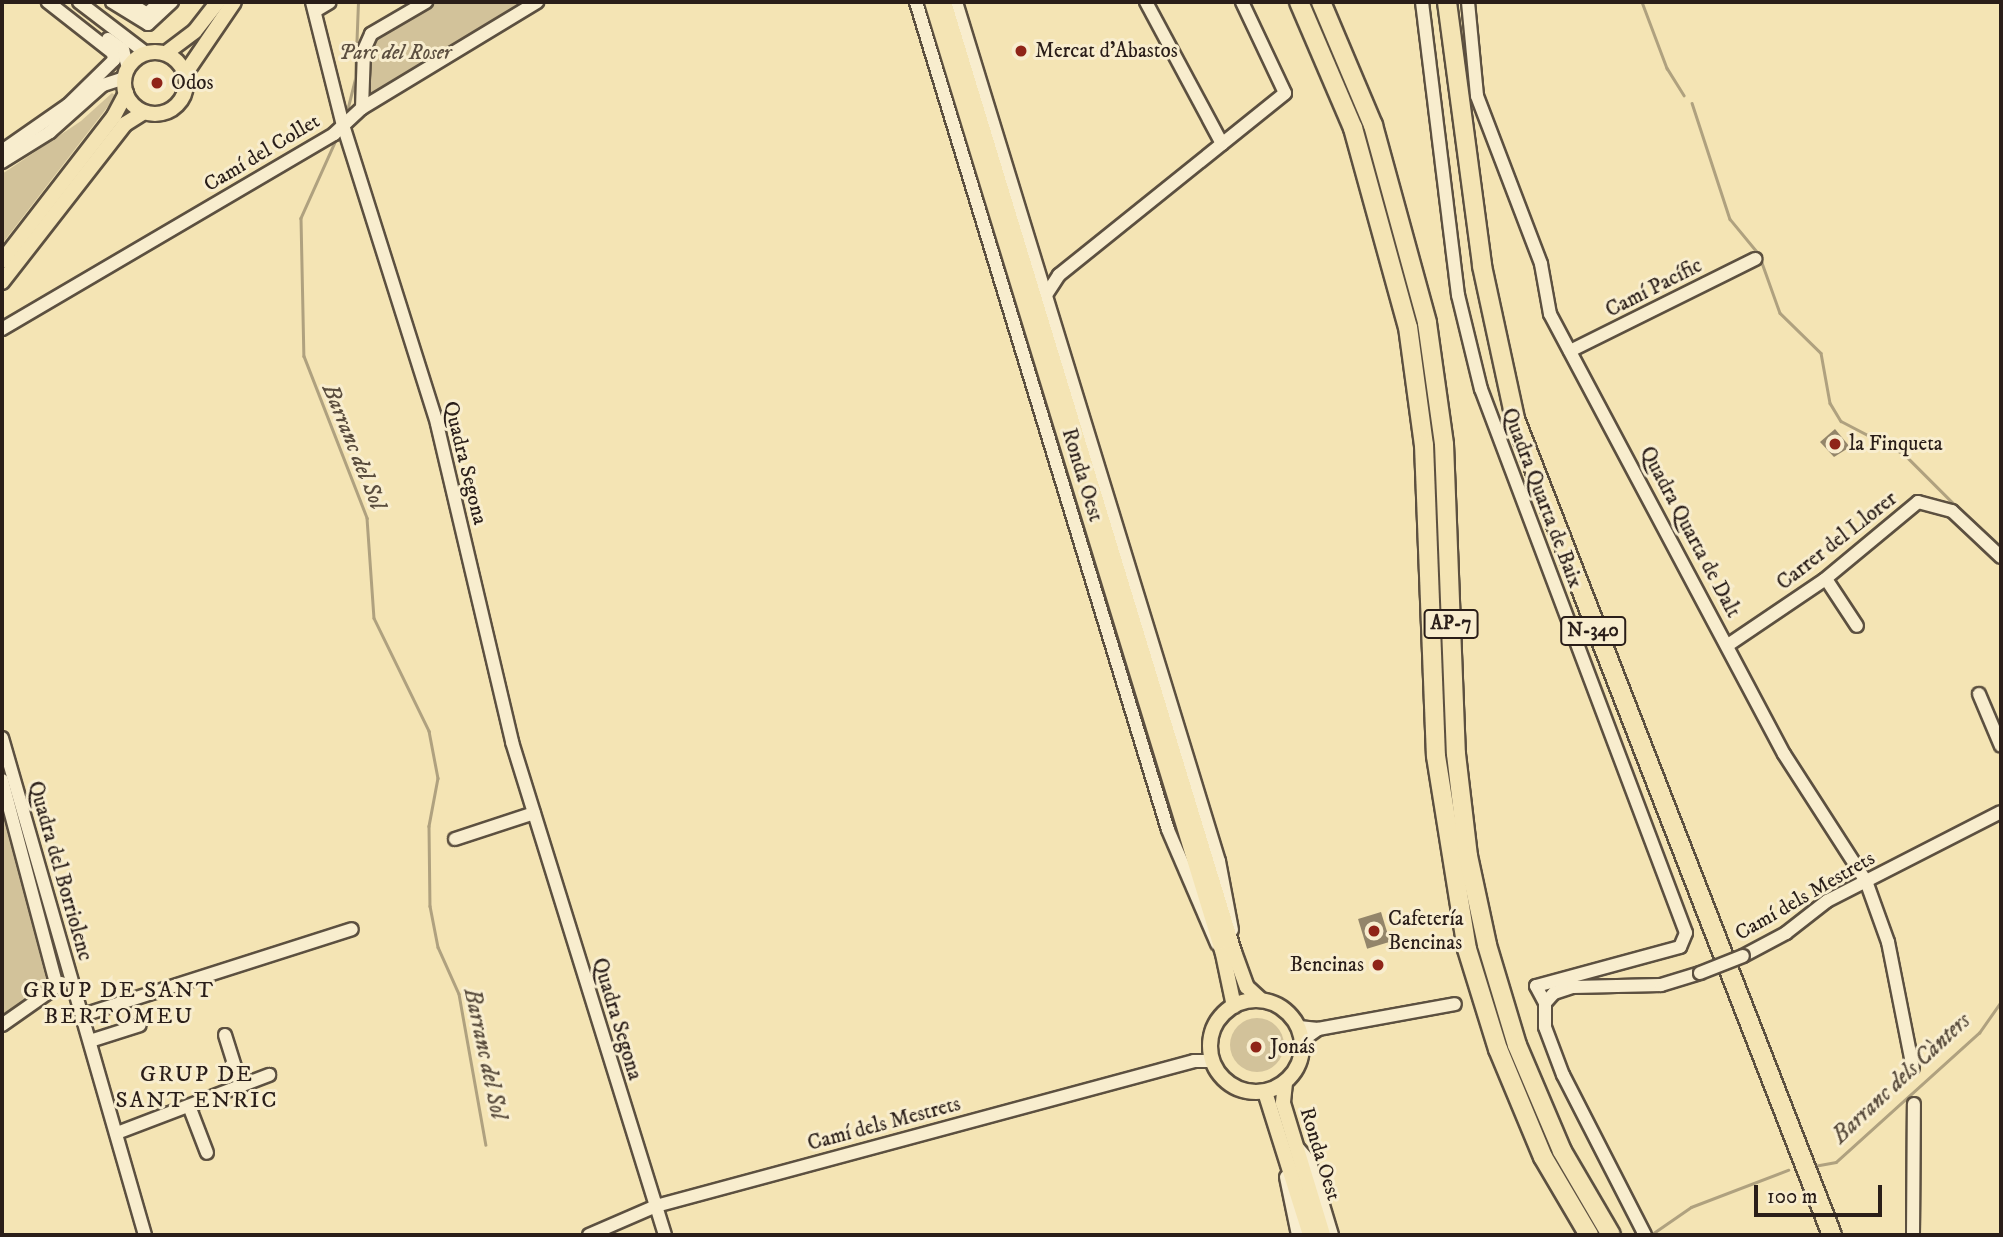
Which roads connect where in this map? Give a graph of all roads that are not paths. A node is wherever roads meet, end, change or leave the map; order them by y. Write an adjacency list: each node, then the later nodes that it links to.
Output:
1 (48, 2): 34 (street)
2 (61, 2): 27 (street)
3 (79, 2): 25 (street)
4 (112, 2): 7 (street)
5 (128, 2): 6 (street)
6 (160, 2)
7 (172, 2)
8 (218, 2): 26 (main road)
9 (234, 2): 28 (main road)
10 (330, 2): 24 (street)
11 (426, 2): 30 (street)
12 (537, 2): 30 (street, Camí del Collet)
13 (916, 2): 57 (street, Ronda Oest)
14 (932, 2): 57 (main road, Ronda Oest)
15 (944, 2): 57 (main road, Ronda Oest)
16 (956, 2): 37 (street, Ronda Oest)
17 (1146, 2): 33 (street)
18 (1242, 2): 33 (street)
19 (1299, 2): 89 (highway, AP-7)
20 (1321, 2): 90 (highway, AP-7)
21 (1422, 2): 61 (street, Quadra Quarta de Baix)
22 (1447, 2): 92 (highway, N-340)
23 (1468, 2): 42 (street, Quadra Quarta de Dalt)
24 (313, 6): 32 (street, Quadra Segona)
25 (146, 53): 26 (main road); 27 (main road)
26 (166, 53): 28 (main road)
27 (126, 73): 29 (main road); 34 (street)
28 (185, 74): 31 (main road)
29 (126, 93): 31 (main road); 36 (main road)
30 (362, 108): 32 (street, Camí del Collet)
31 (144, 112): 39 (main road)
32 (343, 125): 41 (street, Camí del Collet); 53 (street, Quadra Segona)
33 (1222, 144): 38 (street)
34 (4, 153)
35 (1755, 259): 42 (street, Camí Pacífic)
36 (2, 261)
37 (1037, 267): 38 (street); 40 (street, Ronda Oest)
38 (1059, 275): 40 (street)
39 (2, 282)
40 (1046, 295): 57 (street, Ronda Oest)
41 (2, 329)
42 (1570, 351): 46 (street, Quadra Quarta de Dalt)
43 (2001, 557): 44 (street, Carrer del Llorer)
44 (1826, 579): 45 (street); 46 (street, Carrer del Llorer)
45 (1857, 626)
46 (1728, 645): 55 (street, Quadra Quarta de Dalt)
47 (1979, 694): 48 (street)
48 (1996, 718): 50 (street)
49 (2, 738): 58 (street, Quadra del Borriolenc)
50 (2001, 746)
51 (2, 780): 59 (street)
52 (2001, 812): 55 (street, Camí dels Mestrets)
53 (534, 813): 54 (street); 81 (street, Quadra Segona)
54 (456, 839)
55 (1866, 881): 61 (street, Camí dels Mestrets, bridge); 71 (street, Quadra Quarta de Dalt)
56 (352, 929): 64 (street)
57 (1228, 953): 60 (main road, Ronda Oest); 63 (main road, Ronda Oest)
58 (71, 977): 59 (street); 64 (street, Quadra del Borriolenc)
59 (57, 986): 65 (street)
60 (1261, 1000): 63 (main road); 67 (main road)
61 (1545, 1003): 91 (street)
62 (1455, 1004): 67 (street)
63 (1234, 1006): 70 (main road)
64 (83, 1015): 69 (street, Quadra del Borriolenc)
65 (2, 1025)
66 (139, 1025): 69 (street)
67 (1301, 1034): 73 (main road)
68 (225, 1035): 74 (street)
69 (90, 1041): 78 (street, Quadra del Borriolenc)
70 (1211, 1056): 75 (main road); 81 (street, Camí dels Mestrets)
71 (1913, 1068)
72 (269, 1075): 74 (street)
73 (1285, 1083): 75 (main road); 79 (main road, Ronda Oest)
74 (241, 1086): 77 (street)
75 (1265, 1092): 79 (main road, Ronda Oest)
76 (1914, 1104): 93 (street)
77 (189, 1105): 78 (street); 80 (street)
78 (117, 1133): 82 (street, Quadra del Borriolenc)
79 (1288, 1144): 85 (street, Ronda Oest); 86 (main road, Ronda Oest); 87 (main road, Ronda Oest); 88 (street)
80 (207, 1153)
81 (656, 1206): 83 (street, Camí dels Mestrets); 84 (street, Quadra Segona)
82 (145, 1235)
83 (589, 1235)
84 (664, 1235)
85 (1298, 1235)
86 (1310, 1235)
87 (1323, 1235)
88 (1332, 1235)
89 (1589, 1235)
90 (1611, 1235)
91 (1645, 1235)
92 (1832, 1235)
93 (1913, 1235)

